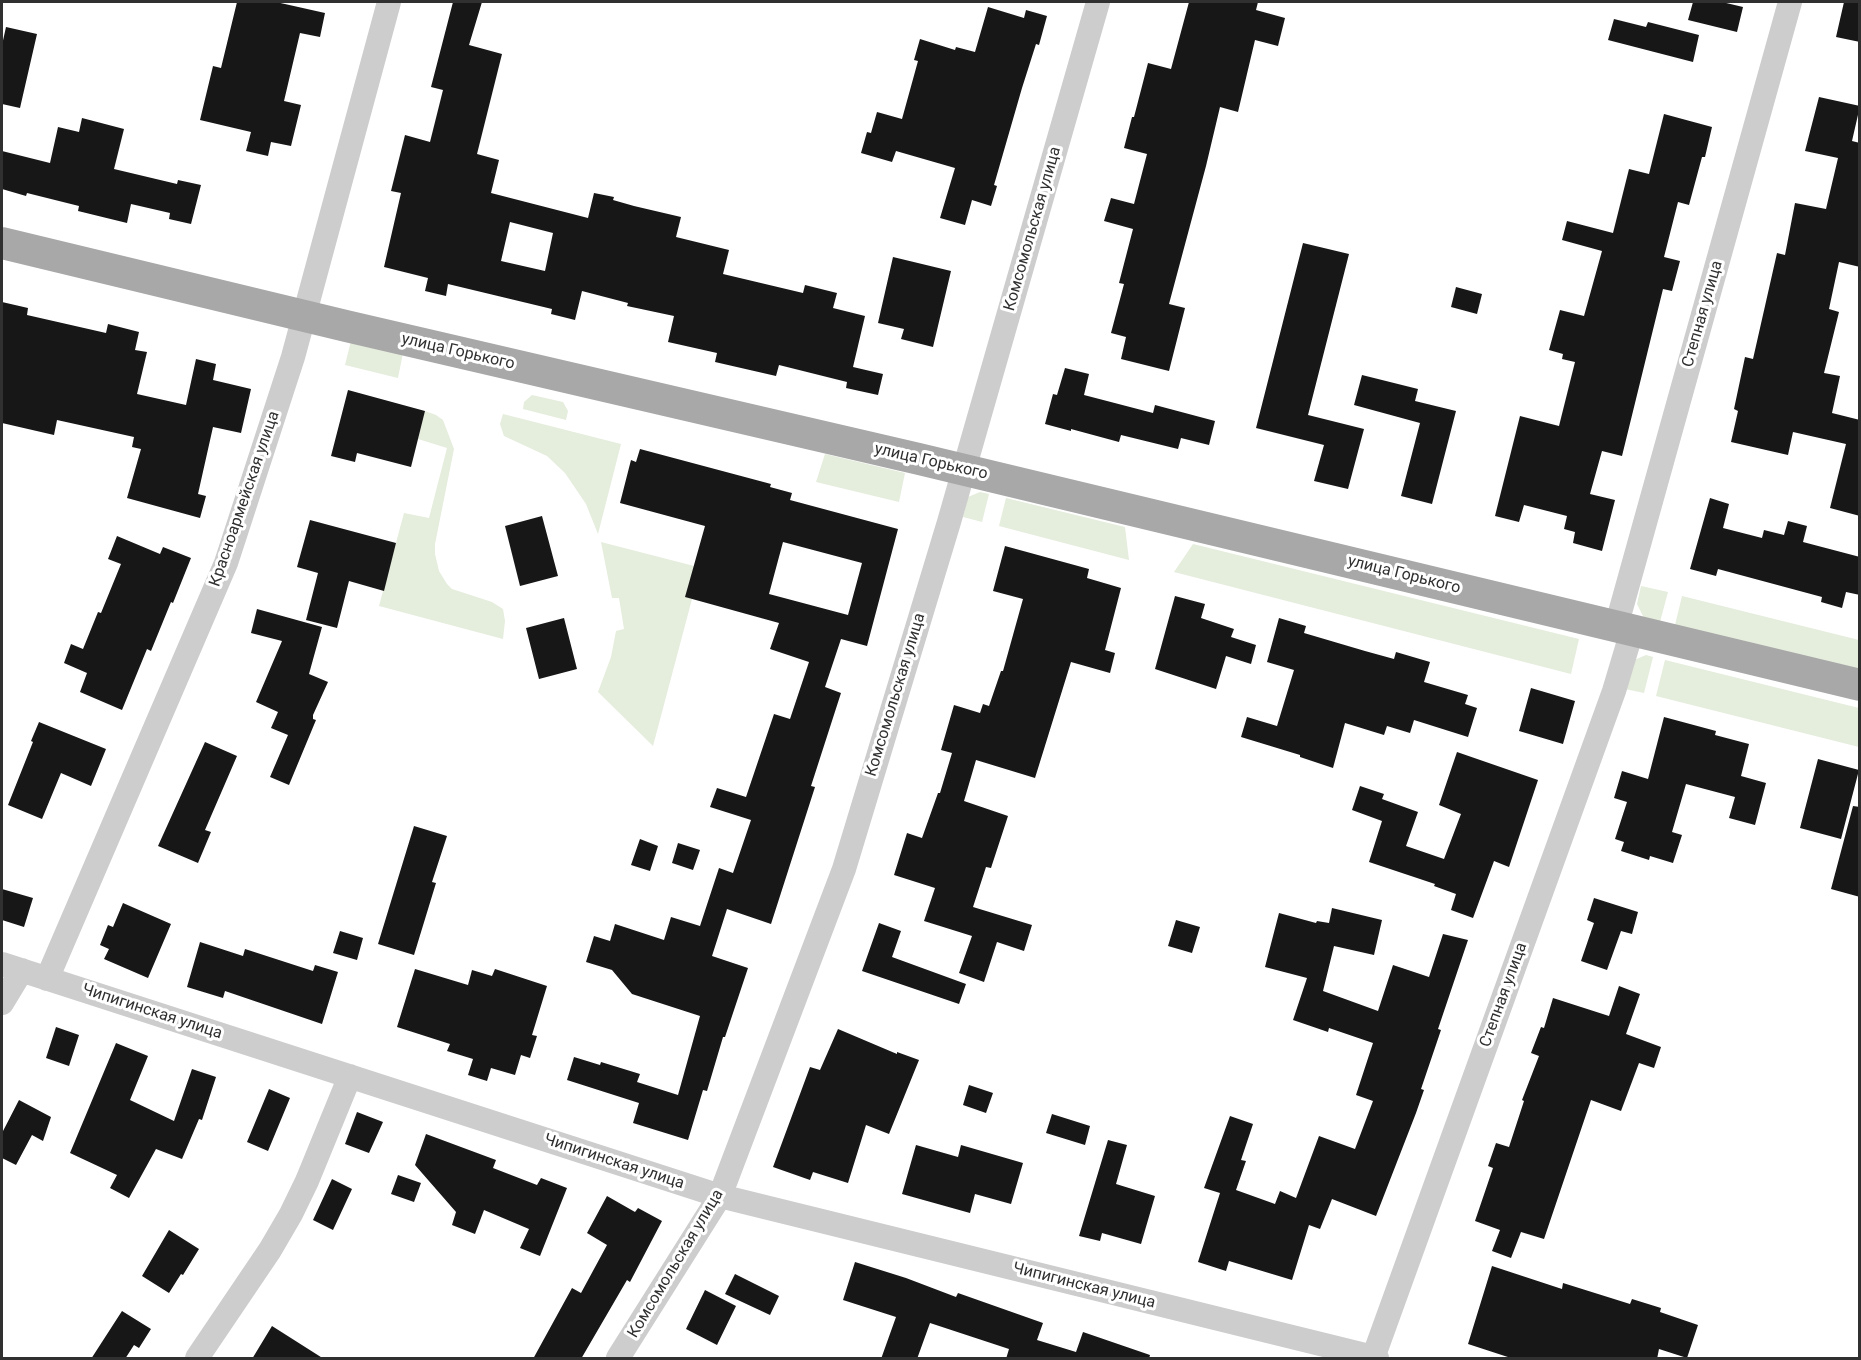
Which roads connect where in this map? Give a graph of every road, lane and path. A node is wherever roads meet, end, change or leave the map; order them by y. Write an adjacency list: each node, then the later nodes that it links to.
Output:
1 (389, 2): 5 (street, Красноармейская улица)
2 (1098, 2): 6 (street, Комсомольская улица)
3 (1790, 2): 7 (street, Степная улица)
4 (2, 243): 5 (main road, улица Горького)
5 (303, 316): 6 (main road, улица Горького); 10 (street, Красноармейская улица)
6 (964, 470): 7 (main road, улица Горького); 13 (street, Комсомольская улица)
7 (1624, 629): 8 (main road, улица Горького); 14 (street, Степная улица)
8 (1860, 685)
9 (12, 967): 10 (street, Чипигинская улица); 11 (street)
10 (47, 978): 12 (street, Чипигинская улица)
11 (2, 1003)
12 (350, 1076): 13 (street, Чипигинская улица); 15 (street)
13 (720, 1196): 14 (street, Чипигинская улица); 16 (street, Комсомольская улица)
14 (1375, 1358)
15 (196, 1359)
16 (618, 1359)

